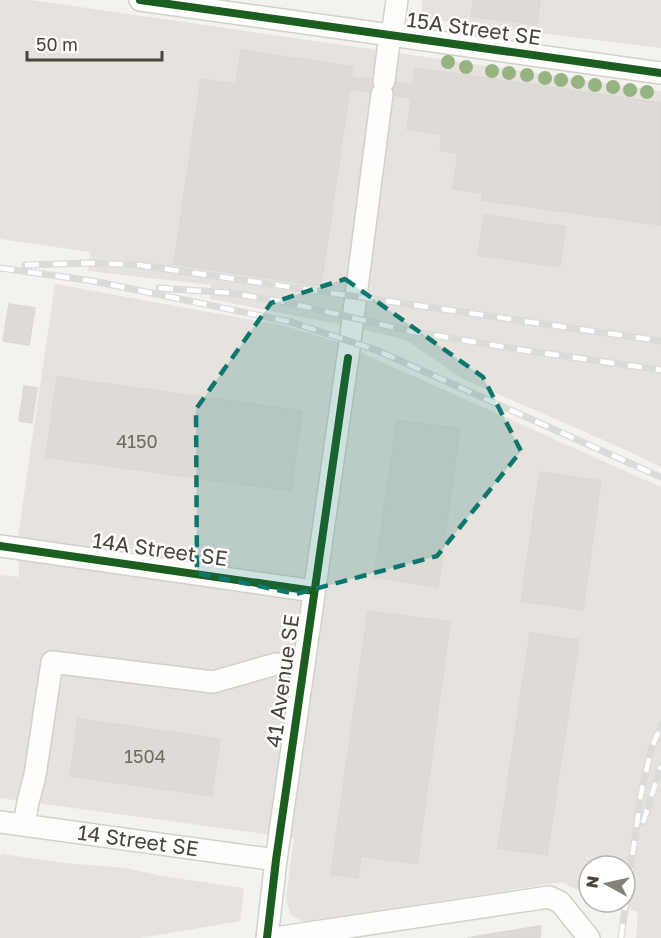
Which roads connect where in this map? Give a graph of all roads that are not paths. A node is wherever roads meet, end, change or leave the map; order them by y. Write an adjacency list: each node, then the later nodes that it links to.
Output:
1 (140, 0): 3 (street, 15A Street SE)
2 (397, 0): 3 (street)
3 (391, 36): 4 (street, 15A Street SE); 6 (street, 41 Avenue SE)
4 (661, 73)
5 (0, 546): 6 (street, 14A Street SE)
6 (315, 591): 7 (street, 41 Avenue SE)
7 (304, 665): 9 (street); 10 (street, 41 Avenue SE)
8 (0, 822): 9 (street, 14 Street SE)
9 (24, 825): 10 (street, 14 Street SE)
10 (276, 860): 12 (street, 41 Avenue SE)
11 (583, 930): 13 (street)
12 (267, 938)
13 (275, 938)

